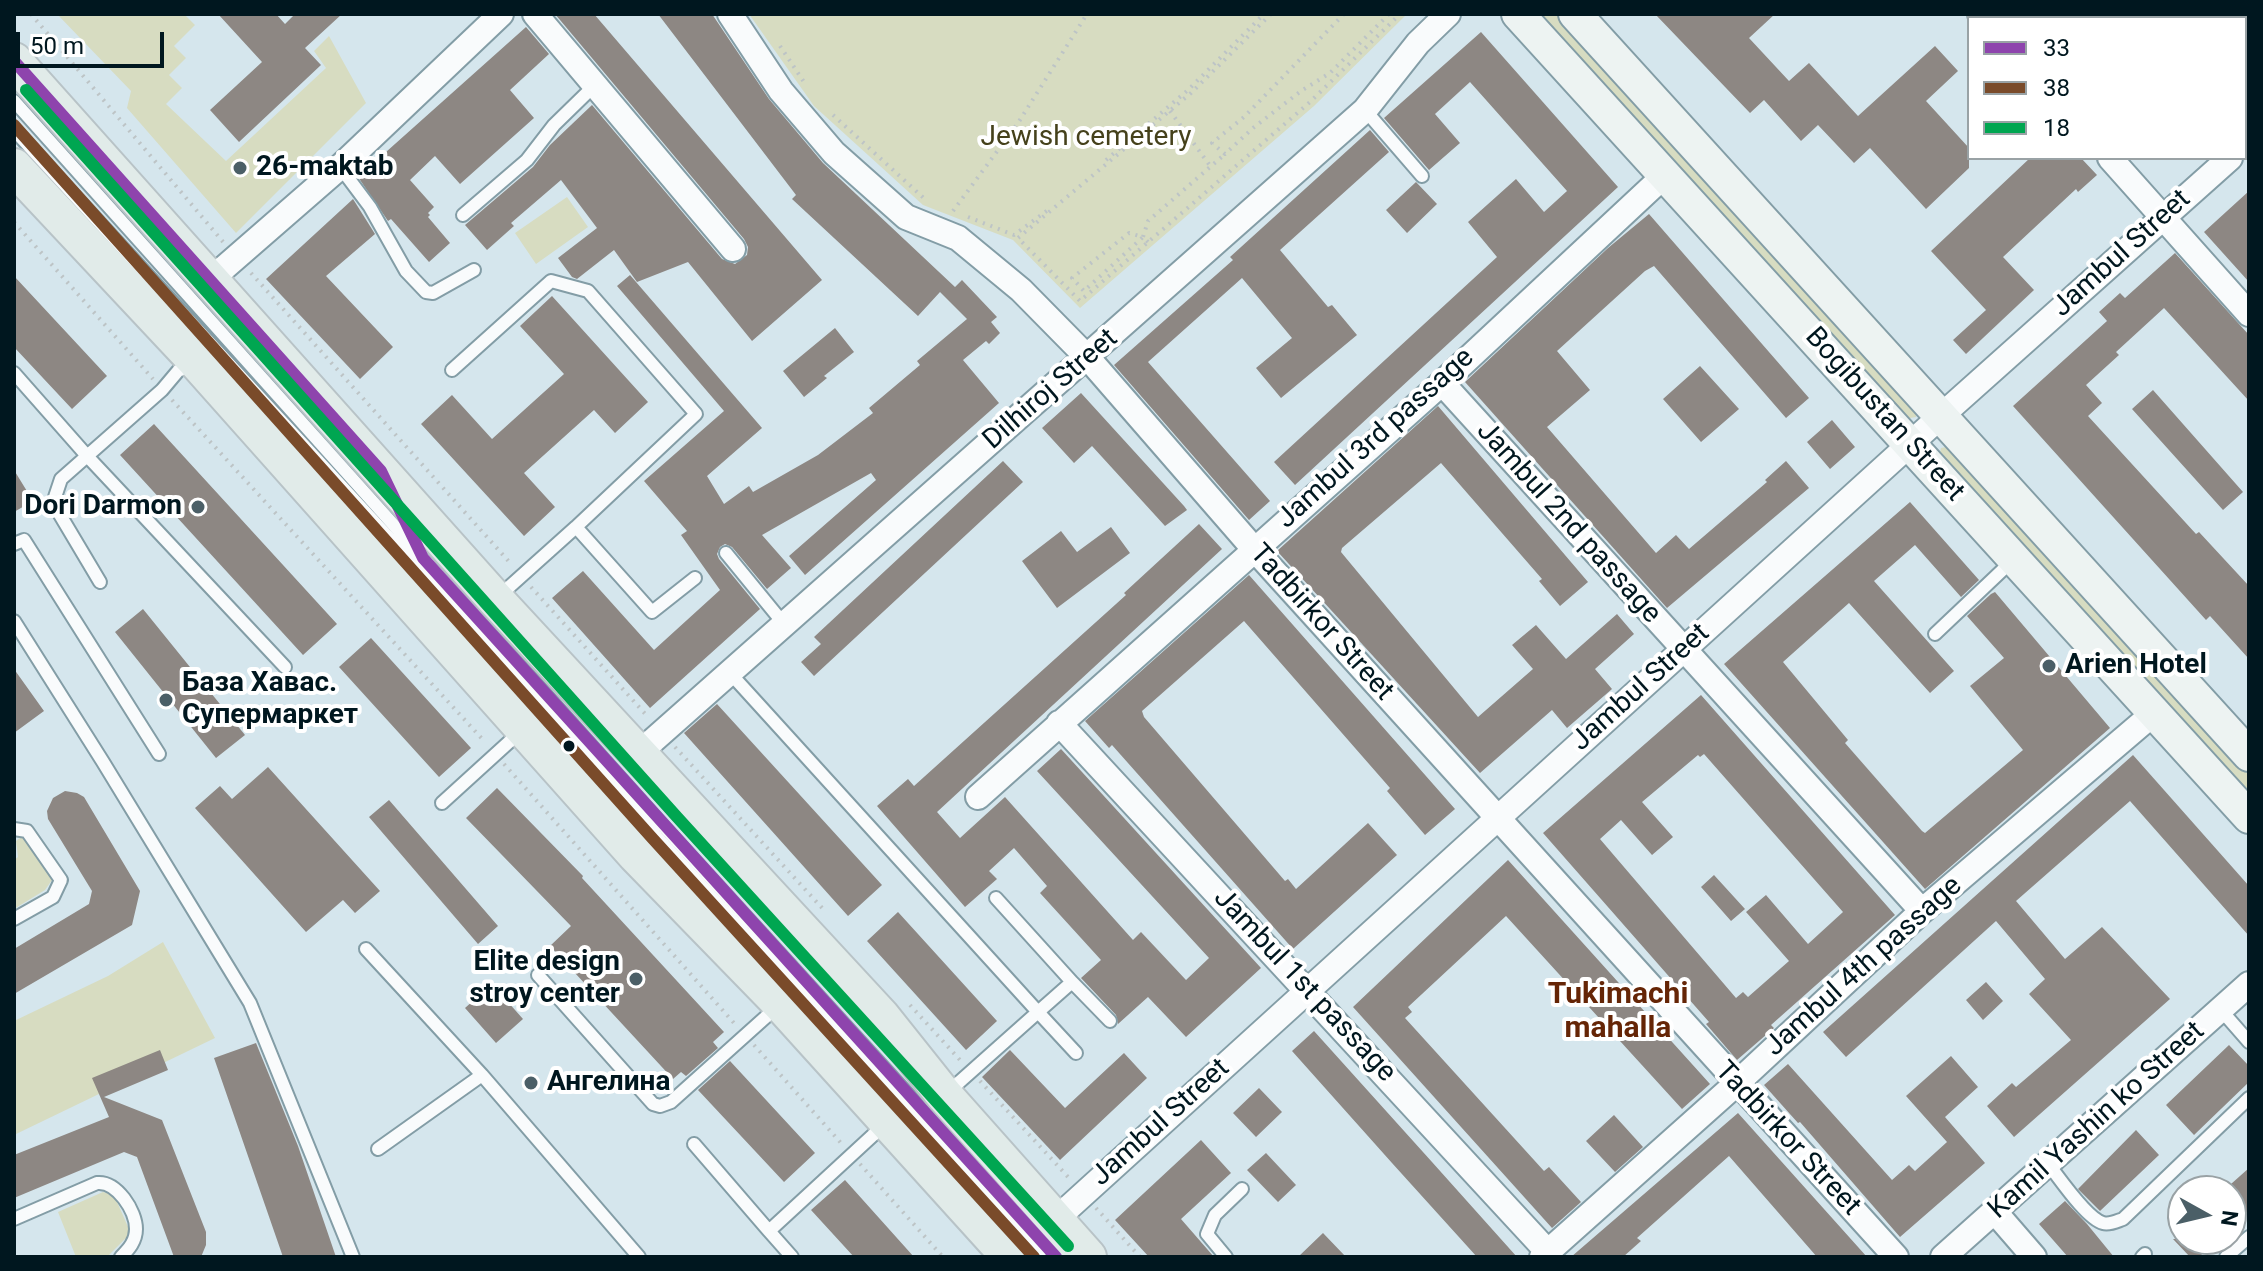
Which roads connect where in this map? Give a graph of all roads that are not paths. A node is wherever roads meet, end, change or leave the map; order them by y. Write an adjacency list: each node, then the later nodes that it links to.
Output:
1 (501, 14): 15 (street)
2 (535, 14): 8 (street)
3 (730, 14): 24 (street, Tadbirkor Street)
4 (1448, 14): 10 (street, Dilhiroj Street)
5 (1518, 14): 16 (street, Bogibustan Street)
6 (1575, 14): 29 (street, Bogibustan Street)
7 (14, 61): 22 (main road)
8 (595, 85): 18 (lane); 20 (street)
9 (14, 101): 37 (lane)
10 (1365, 110): 17 (lane); 24 (street, Dilhiroj Street)
11 (14, 130): 93 (lane)
12 (2112, 160): 19 (street)
13 (2228, 160): 19 (street, Jambul Street)
14 (14, 167): 25 (main road)
15 (340, 167): 21 (lane); 22 (street)
16 (1665, 175): 28 (street, Jambul 3rd passage); 30 (street, Bogibustan Street)
17 (1422, 176)
18 (463, 215)
19 (2163, 217): 23 (street); 29 (street, Jambul Street)
20 (733, 249)
21 (474, 270)
22 (209, 281): 32 (main road)
23 (2249, 314)
24 (1088, 358): 35 (street, Tadbirkor Street); 43 (street, Dilhiroj Street)
25 (196, 361): 31 (lane); 50 (main road)
26 (452, 370): 33 (lane)
27 (14, 373): 31 (lane)
28 (1442, 383): 35 (street, Jambul 3rd passage); 45 (street, Jambul 2nd passage)
29 (1941, 416): 30 (street, Jambul Street); 53 (street, Bogibustan Street)
30 (1910, 444): 38 (street, Bogibustan Street); 45 (street, Jambul Street)
31 (88, 457): 40 (lane); 46 (lane)
32 (381, 471): 37 (lane); 41 (main road)
33 (576, 527): 39 (lane); 41 (lane)
34 (14, 544): 52 (lane)
35 (1254, 549): 49 (street, Jambul 3rd passage); 57 (street, Tadbirkor Street)
36 (726, 553): 43 (lane)
37 (423, 558): 94 (lane)
38 (2014, 559): 44 (lane); 48 (street, Bogibustan Street)
39 (695, 578)
40 (100, 582)
41 (508, 587): 51 (main road)
42 (14, 621): 89 (lane)
43 (784, 624): 47 (street, Dilhiroj Street)
44 (1935, 634)
45 (1683, 650): 57 (street, Jambul Street); 60 (street, Jambul 2nd passage)
46 (285, 667)
47 (730, 673): 51 (street, Dilhiroj Street); 69 (lane)
48 (2154, 713): 56 (street, Bogibustan Street); 60 (street, Jambul 4th passage)
49 (1059, 723): 54 (street, Jambul 3rd passage); 66 (street, Jambul 1st passage)
50 (522, 730): 55 (lane); 67 (main road)
51 (651, 743): 75 (main road)
52 (159, 754)
53 (2249, 755)
54 (978, 797)
55 (442, 803)
56 (2249, 817)
57 (1496, 818): 66 (street, Jambul Street); 74 (street, Tadbirkor Street)
58 (14, 829): 61 (lane)
59 (996, 898): 64 (lane)
60 (1922, 911): 74 (street, Jambul 4th passage)
61 (14, 919)
62 (366, 949): 73 (lane)
63 (538, 975): 67 (lane)
64 (1072, 982): 69 (lane); 70 (lane)
65 (2249, 984): 68 (street, Kamil Yashin ko Street)
66 (1308, 990): 84 (street, Jambul Street); 87 (street, Jambul 1st passage)
67 (781, 1004): 77 (main road)
68 (2221, 1010): 71 (lane); 80 (street, Kamil Yashin ko Street)
69 (1038, 1012): 72 (lane); 75 (lane)
70 (1110, 1021)
71 (2249, 1042)
72 (1076, 1053)
73 (482, 1075): 79 (lane); 90 (lane)
74 (1736, 1084): 87 (street, Jambul 4th passage); 97 (street, Tadbirkor Street)
75 (944, 1095): 84 (main road)
76 (2249, 1098): 80 (lane)
77 (887, 1122): 85 (lane); 92 (main road)
78 (694, 1144): 85 (lane)
79 (378, 1149)
80 (2049, 1165): 82 (street, Kamil Yashin ko Street)
81 (1242, 1189): 96 (lane)
82 (1995, 1212): 98 (street, Kamil Yashin ko Street); 99 (street)
83 (14, 1219): 88 (lane)
84 (1055, 1220): 95 (main road)
85 (769, 1231): 91 (lane)
86 (2249, 1237): 100 (lane)
87 (1545, 1254)
88 (121, 1257)
89 (353, 1257)
90 (639, 1257)
91 (792, 1257)
92 (1010, 1257)
93 (1040, 1257)
94 (1056, 1257)
95 (1088, 1257)
96 (1226, 1257)
97 (1896, 1257)
98 (1943, 1257)
99 (2034, 1257)
100 (2226, 1257)

